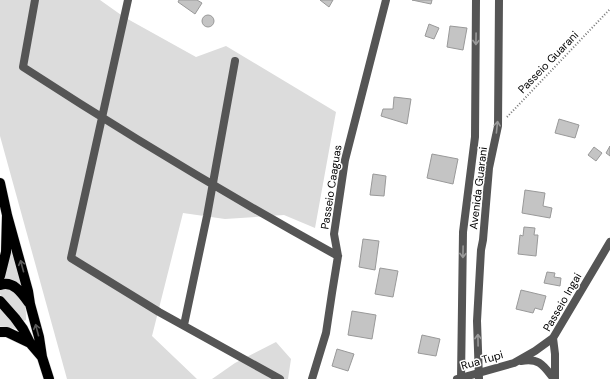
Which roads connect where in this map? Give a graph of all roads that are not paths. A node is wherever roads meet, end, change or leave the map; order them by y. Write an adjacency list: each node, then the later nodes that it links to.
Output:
1 (34, 0): 7 (street)
2 (128, 0): 7 (street)
3 (386, 0): 12 (street, Passeio Caaguas)
4 (476, 0): 27 (street, Avenida Guarani, one-way to 27)
5 (499, 0): 23 (street, Avenida Guarani, one-way to 5)
6 (235, 61): 9 (street)
7 (101, 118): 9 (street); 17 (street)
8 (0, 183): 10 (main road)
9 (213, 185): 12 (street); 17 (street)
10 (7, 215): 13 (main road); 16 (main road, one-way to 10)
11 (610, 242): 19 (street, Passeio Ingai)
12 (338, 256): 26 (street, Passeio Caaguas)
13 (0, 276)
14 (0, 285): 16 (main road)
15 (0, 301): 20 (main road)
16 (30, 304): 21 (main road, one-way to 16)
17 (184, 325): 25 (street)
18 (0, 332): 20 (main road)
19 (552, 338): 22 (street, Rua Tupi); 28 (street, Passeio Ingai)
20 (30, 343): 21 (main road)
21 (42, 357): 24 (main road)
22 (514, 362): 23 (street, Rua Tupi); 28 (street, Rua Tupi)
23 (479, 375): 27 (street, Rua Tupi)
24 (49, 379)
25 (280, 379)
26 (312, 379)
27 (459, 379)
28 (554, 379)

